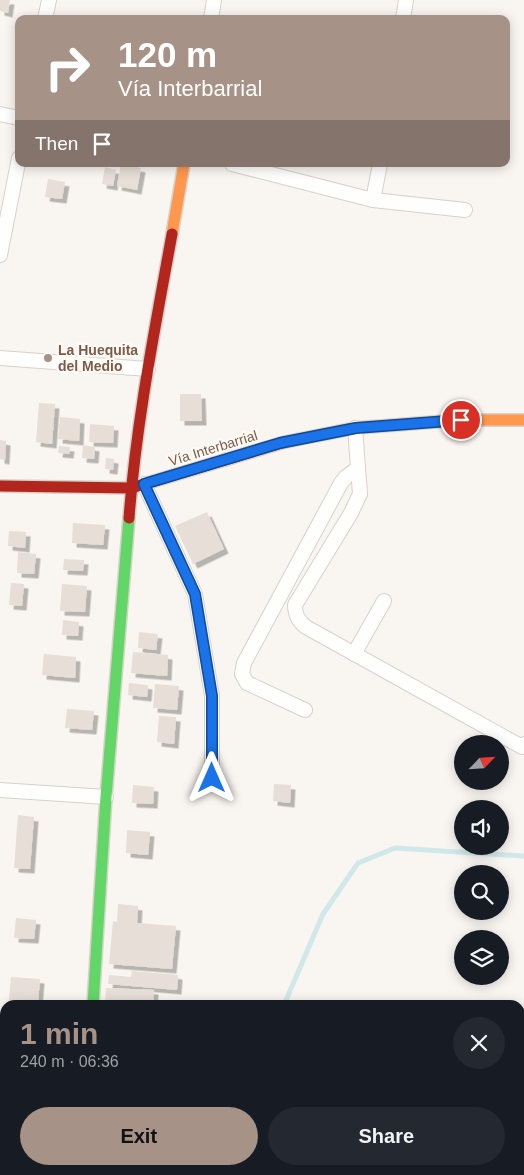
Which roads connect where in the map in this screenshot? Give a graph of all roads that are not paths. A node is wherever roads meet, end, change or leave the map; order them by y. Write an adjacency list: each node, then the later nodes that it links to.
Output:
1 (49, 0): 4 (street)
2 (214, 0): 5 (street)
3 (406, 0): 6 (street)
4 (46, 15)
5 (212, 15)
6 (404, 15)
7 (0, 114): 8 (street)
8 (15, 117)
9 (17, 167): 15 (street)
10 (183, 167): 17 (street)
11 (244, 167): 13 (street)
12 (379, 167): 13 (street)
13 (373, 200): 14 (street)
14 (465, 210)
15 (0, 255)
16 (0, 358): 17 (street)
17 (148, 369): 22 (street)
18 (524, 420): 19 (street, Vía Interbarrial)
19 (356, 428): 20 (street); 22 (street, Vía Interbarrial)
20 (358, 468): 24 (street); 25 (street)
21 (0, 486): 22 (street, Vía Interbarrial)
22 (138, 486): 27 (street); 29 (street)
23 (384, 601): 24 (street)
24 (354, 654): 26 (street)
25 (305, 710)
26 (524, 744)
27 (212, 778)
28 (0, 790): 29 (street)
29 (106, 797): 30 (street)
30 (93, 1000)

